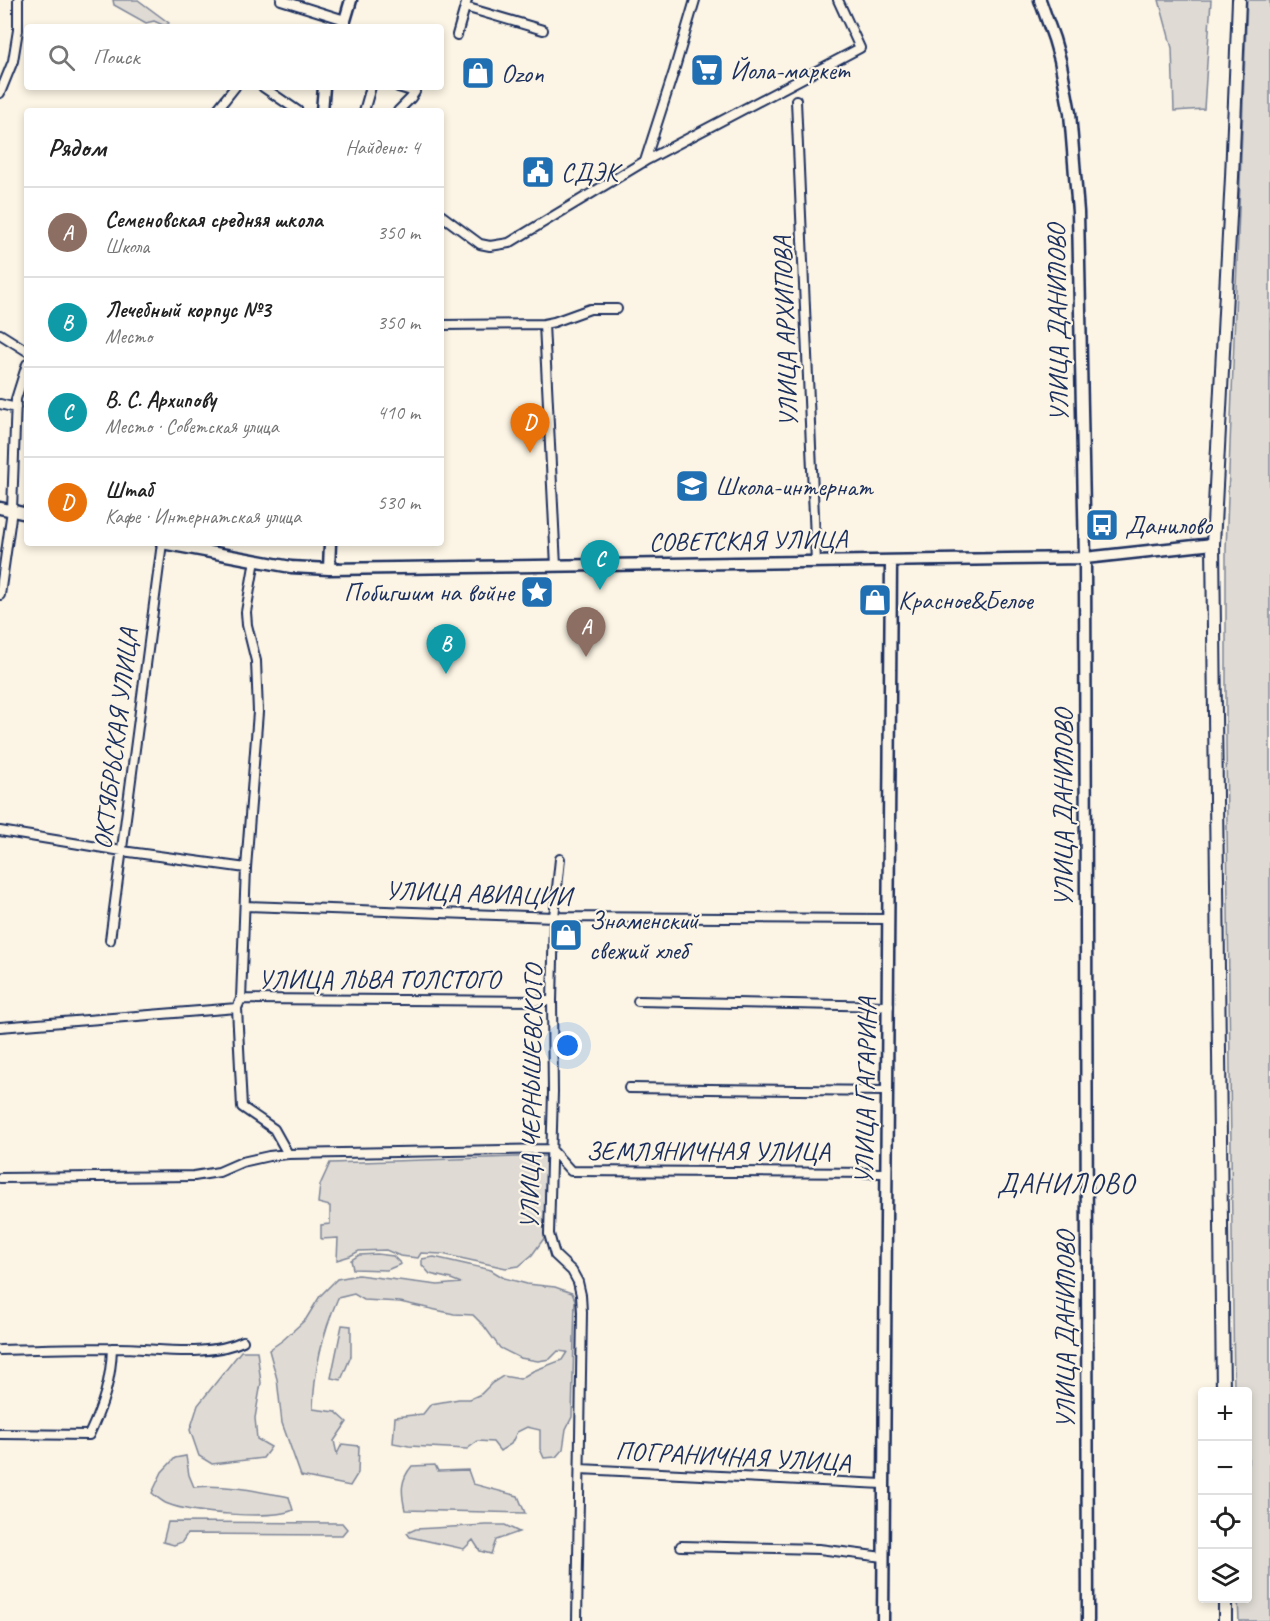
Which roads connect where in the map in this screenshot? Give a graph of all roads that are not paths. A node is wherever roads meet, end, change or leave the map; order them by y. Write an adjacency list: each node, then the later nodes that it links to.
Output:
1 (18, 0): 17 (street)
2 (281, 0): 9 (street)
3 (351, 0): 9 (street)
4 (695, 0): 24 (street)
5 (838, 0): 24 (street)
6 (1040, 0): 41 (street, УЛИЦА ДАНИЛОВО)
7 (1239, 0): 37 (main road)
8 (464, 2): 10 (street); 11 (street)
9 (344, 23)
10 (543, 30)
11 (457, 35)
12 (233, 90): 19 (street)
13 (267, 90): 20 (street)
14 (324, 90): 21 (street)
15 (370, 90): 22 (street)
16 (408, 90): 23 (street)
17 (0, 93)
18 (796, 100): 44 (street, УЛИЦА АРХИПОВА)
19 (218, 108)
20 (294, 108)
21 (322, 108)
22 (365, 108)
23 (401, 108)
24 (645, 161): 25 (street)
25 (444, 217)
26 (617, 309): 27 (street)
27 (544, 324): 28 (street); 45 (street)
28 (444, 325)
29 (0, 334): 30 (street)
30 (24, 349)
31 (24, 372): 33 (street)
32 (0, 404): 33 (street)
33 (16, 408): 35 (street)
34 (0, 508): 35 (street)
35 (12, 510): 36 (street); 47 (street)
36 (24, 513)
37 (1214, 544): 41 (street, СОВЕТСКАЯ УЛИЦА); 71 (main road)
38 (162, 546): 49 (street, ОКТЯБРЬСКАЯ УЛИЦА)
39 (185, 546): 42 (street, СОВЕТСКАЯ УЛИЦА)
40 (330, 546): 46 (street)
41 (1085, 558): 43 (street, СОВЕТСКАЯ УЛИЦА); 80 (street, УЛИЦА ДАНИЛОВО)
42 (255, 560): 46 (street, СОВЕТСКАЯ УЛИЦА); 51 (street)
43 (891, 561): 44 (street, СОВЕТСКАЯ УЛИЦА); 54 (street, УЛИЦА ГАГАРИНА)
44 (816, 562): 45 (street, СОВЕТСКАЯ УЛИЦА)
45 (556, 566): 46 (street, СОВЕТСКАЯ УЛИЦА)
46 (330, 569)
47 (0, 595)
48 (0, 831): 49 (street)
49 (122, 851): 51 (street); 55 (street, ОКТЯБРЬСКАЯ УЛИЦА)
50 (560, 859): 53 (street, УЛИЦА ЧЕРНЫШЕВСКОГО)
51 (246, 868): 52 (street)
52 (245, 906): 53 (street, УЛИЦА АВИАЦИИ); 56 (street)
53 (554, 916): 54 (street, УЛИЦА АВИАЦИИ); 57 (street, УЛИЦА ЧЕРНЫШЕВСКОГО)
54 (889, 919): 59 (street, УЛИЦА ГАГАРИНА)
55 (110, 940)
56 (241, 999): 57 (street, УЛИЦА ЛЬВА ТОЛСТОГО); 60 (street)
57 (552, 1001): 64 (street, УЛИЦА ЧЕРНЫШЕВСКОГО)
58 (638, 1001): 59 (street)
59 (889, 1006): 63 (street, УЛИЦА ГАГАРИНА)
60 (237, 1008): 61 (street); 65 (street)
61 (0, 1027)
62 (629, 1088): 63 (street)
63 (887, 1091): 66 (street, УЛИЦА ГАГАРИНА)
64 (551, 1149): 65 (street, ЗЕМЛЯНИЧНАЯ УЛИЦА); 66 (street, ЗЕМЛЯНИЧНАЯ УЛИЦА); 73 (street, УЛИЦА ЧЕРНЫШЕВСКОГО)
65 (288, 1154): 67 (street, ЗЕМЛЯНИЧНАЯ УЛИЦА)
66 (886, 1173): 74 (street, УЛИЦА ГАГАРИНА)
67 (0, 1178)
68 (243, 1341): 69 (street)
69 (112, 1347): 70 (street); 72 (street)
70 (0, 1350)
71 (1223, 1387)
72 (0, 1434)
73 (580, 1469): 74 (street, ПОГРАНИЧНАЯ УЛИЦА); 78 (street, УЛИЦА ЧЕРНЫШЕВСКОГО)
74 (883, 1484): 76 (street, УЛИЦА ГАГАРИНА)
75 (681, 1546): 76 (street)
76 (883, 1557): 79 (street, УЛИЦА ГАГАРИНА)
77 (1225, 1603): 81 (main road)
78 (578, 1621)
79 (883, 1621)
80 (1088, 1621)
81 (1225, 1621)

